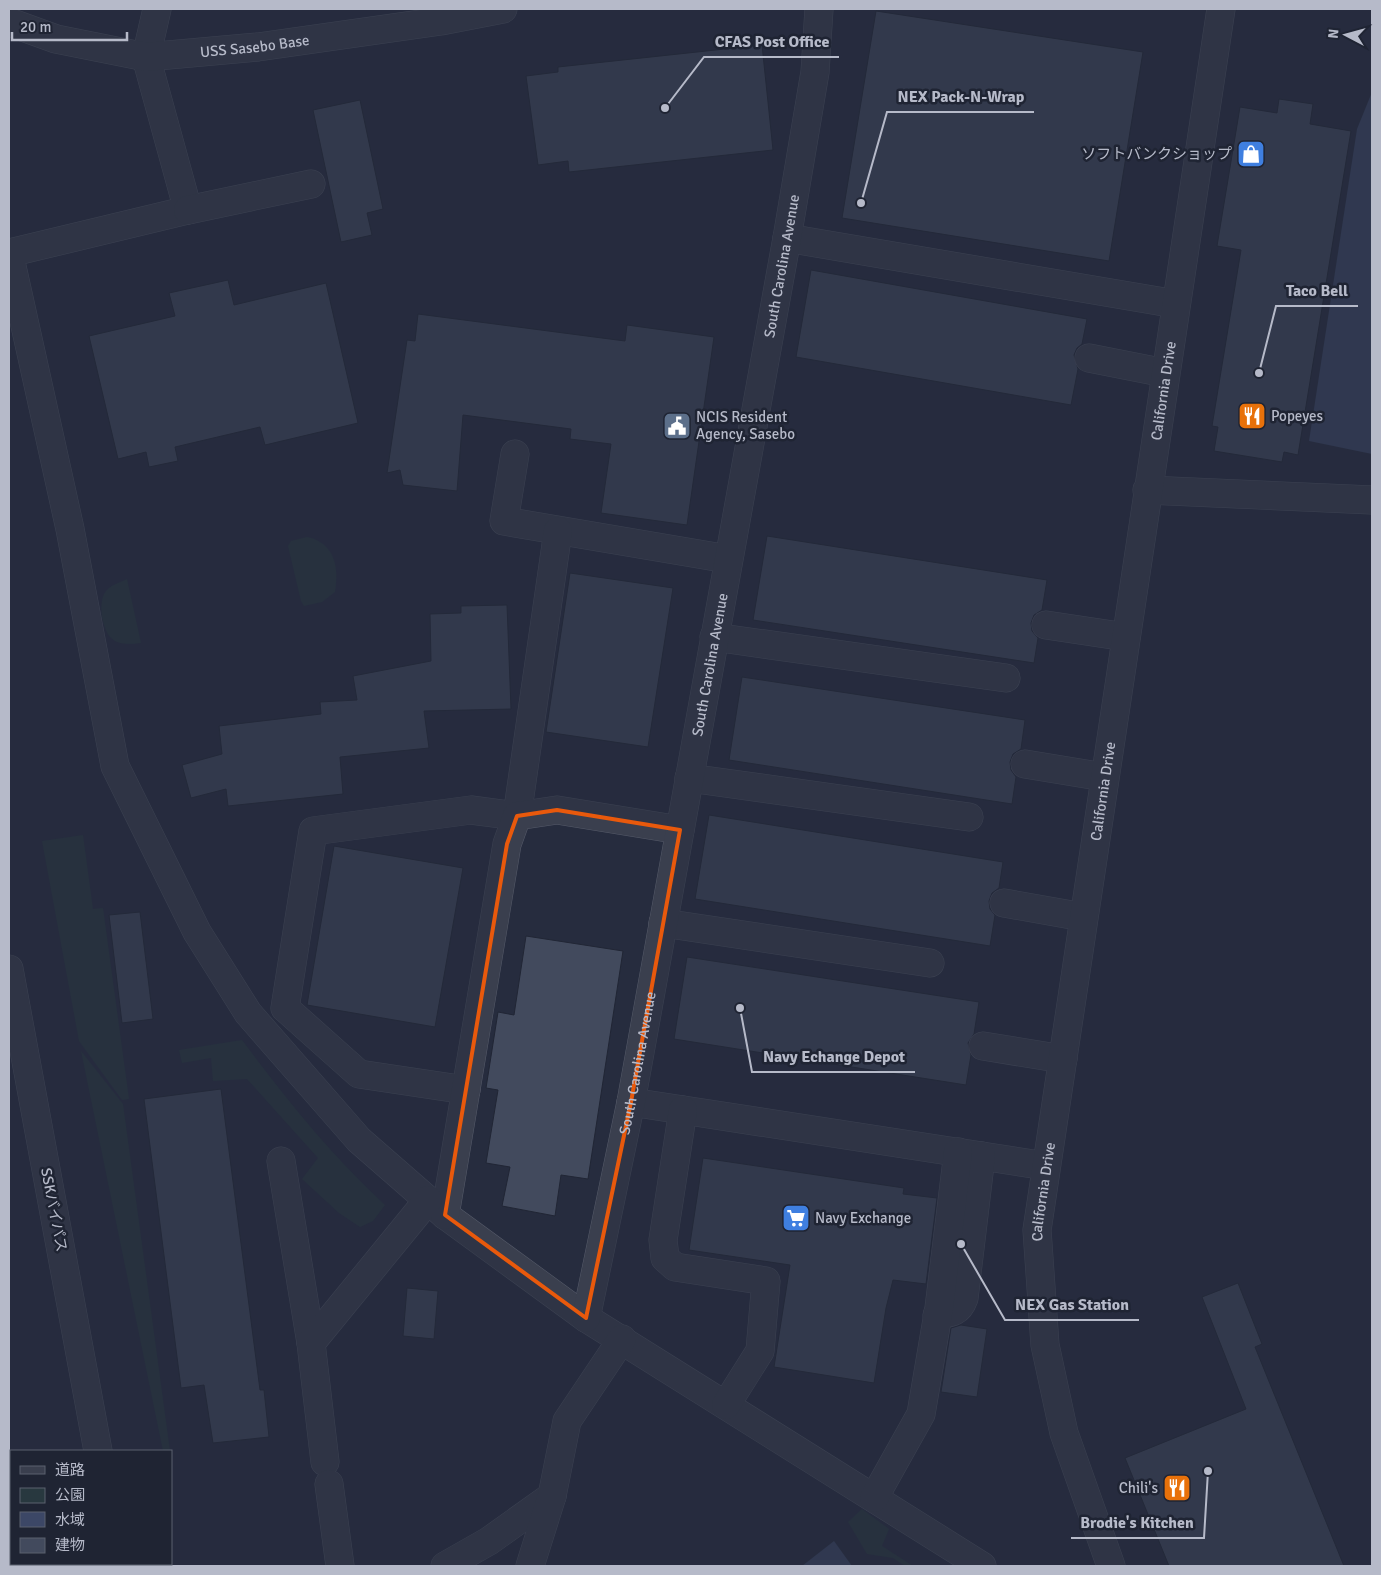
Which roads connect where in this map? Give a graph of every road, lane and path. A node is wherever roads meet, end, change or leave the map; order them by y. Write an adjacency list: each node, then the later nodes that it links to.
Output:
1 (157, 9): 7 (street)
2 (503, 9): 5 (street, USS Sasebo Base)
3 (819, 9): 10 (street, South Carolina Avenue)
4 (1221, 9): 11 (street, California Drive)
5 (439, 15): 7 (street, USS Sasebo Base)
6 (9, 22): 7 (street, USS Sasebo Base)
7 (146, 57): 9 (street)
8 (310, 184): 9 (street)
9 (188, 210): 39 (street)
10 (787, 238): 11 (street); 18 (street, South Carolina Avenue)
11 (1176, 304): 13 (street, California Drive)
12 (1089, 358): 13 (street)
13 (1166, 373): 15 (street, California Drive)
14 (515, 454): 17 (street)
15 (1147, 490): 16 (street); 21 (street, California Drive)
16 (1372, 500)
17 (558, 530): 18 (street); 26 (street)
18 (728, 559): 20 (street, South Carolina Avenue)
19 (1046, 625): 21 (street)
20 (714, 636): 22 (street); 25 (street, South Carolina Avenue)
21 (1126, 637): 24 (street, California Drive)
22 (1006, 678)
23 (1026, 764): 24 (street)
24 (1104, 777): 30 (street, California Drive)
25 (689, 778): 27 (street); 28 (street, South Carolina Avenue)
26 (516, 816): 28 (street); 36 (street); 37 (street)
27 (969, 817)
28 (680, 830): 31 (street, South Carolina Avenue)
29 (1004, 903): 30 (street)
30 (1083, 917): 35 (street, California Drive)
31 (663, 923): 32 (street); 38 (street, South Carolina Avenue)
32 (930, 964)
33 (9, 969): 49 (street, SSKバイパス)
34 (983, 1046): 35 (street)
35 (1063, 1058): 43 (street, California Drive)
36 (359, 1074): 37 (street); 39 (street)
37 (466, 1090): 44 (street)
38 (631, 1102): 40 (street); 45 (street, South Carolina Avenue)
39 (328, 1104): 44 (street)
40 (683, 1110): 41 (street); 48 (street)
41 (970, 1154): 43 (street); 51 (street)
42 (281, 1162): 47 (street)
43 (1046, 1166): 56 (street, California Drive)
44 (436, 1208): 45 (street); 47 (street)
45 (586, 1318): 46 (street)
46 (622, 1340): 48 (street); 50 (street)
47 (311, 1343): 52 (street)
48 (726, 1405): 51 (street)
49 (98, 1450)
50 (552, 1496): 53 (street); 54 (street)
51 (874, 1498): 55 (street)
52 (340, 1566)
53 (445, 1566)
54 (530, 1566)
55 (982, 1566)
56 (1111, 1566)

